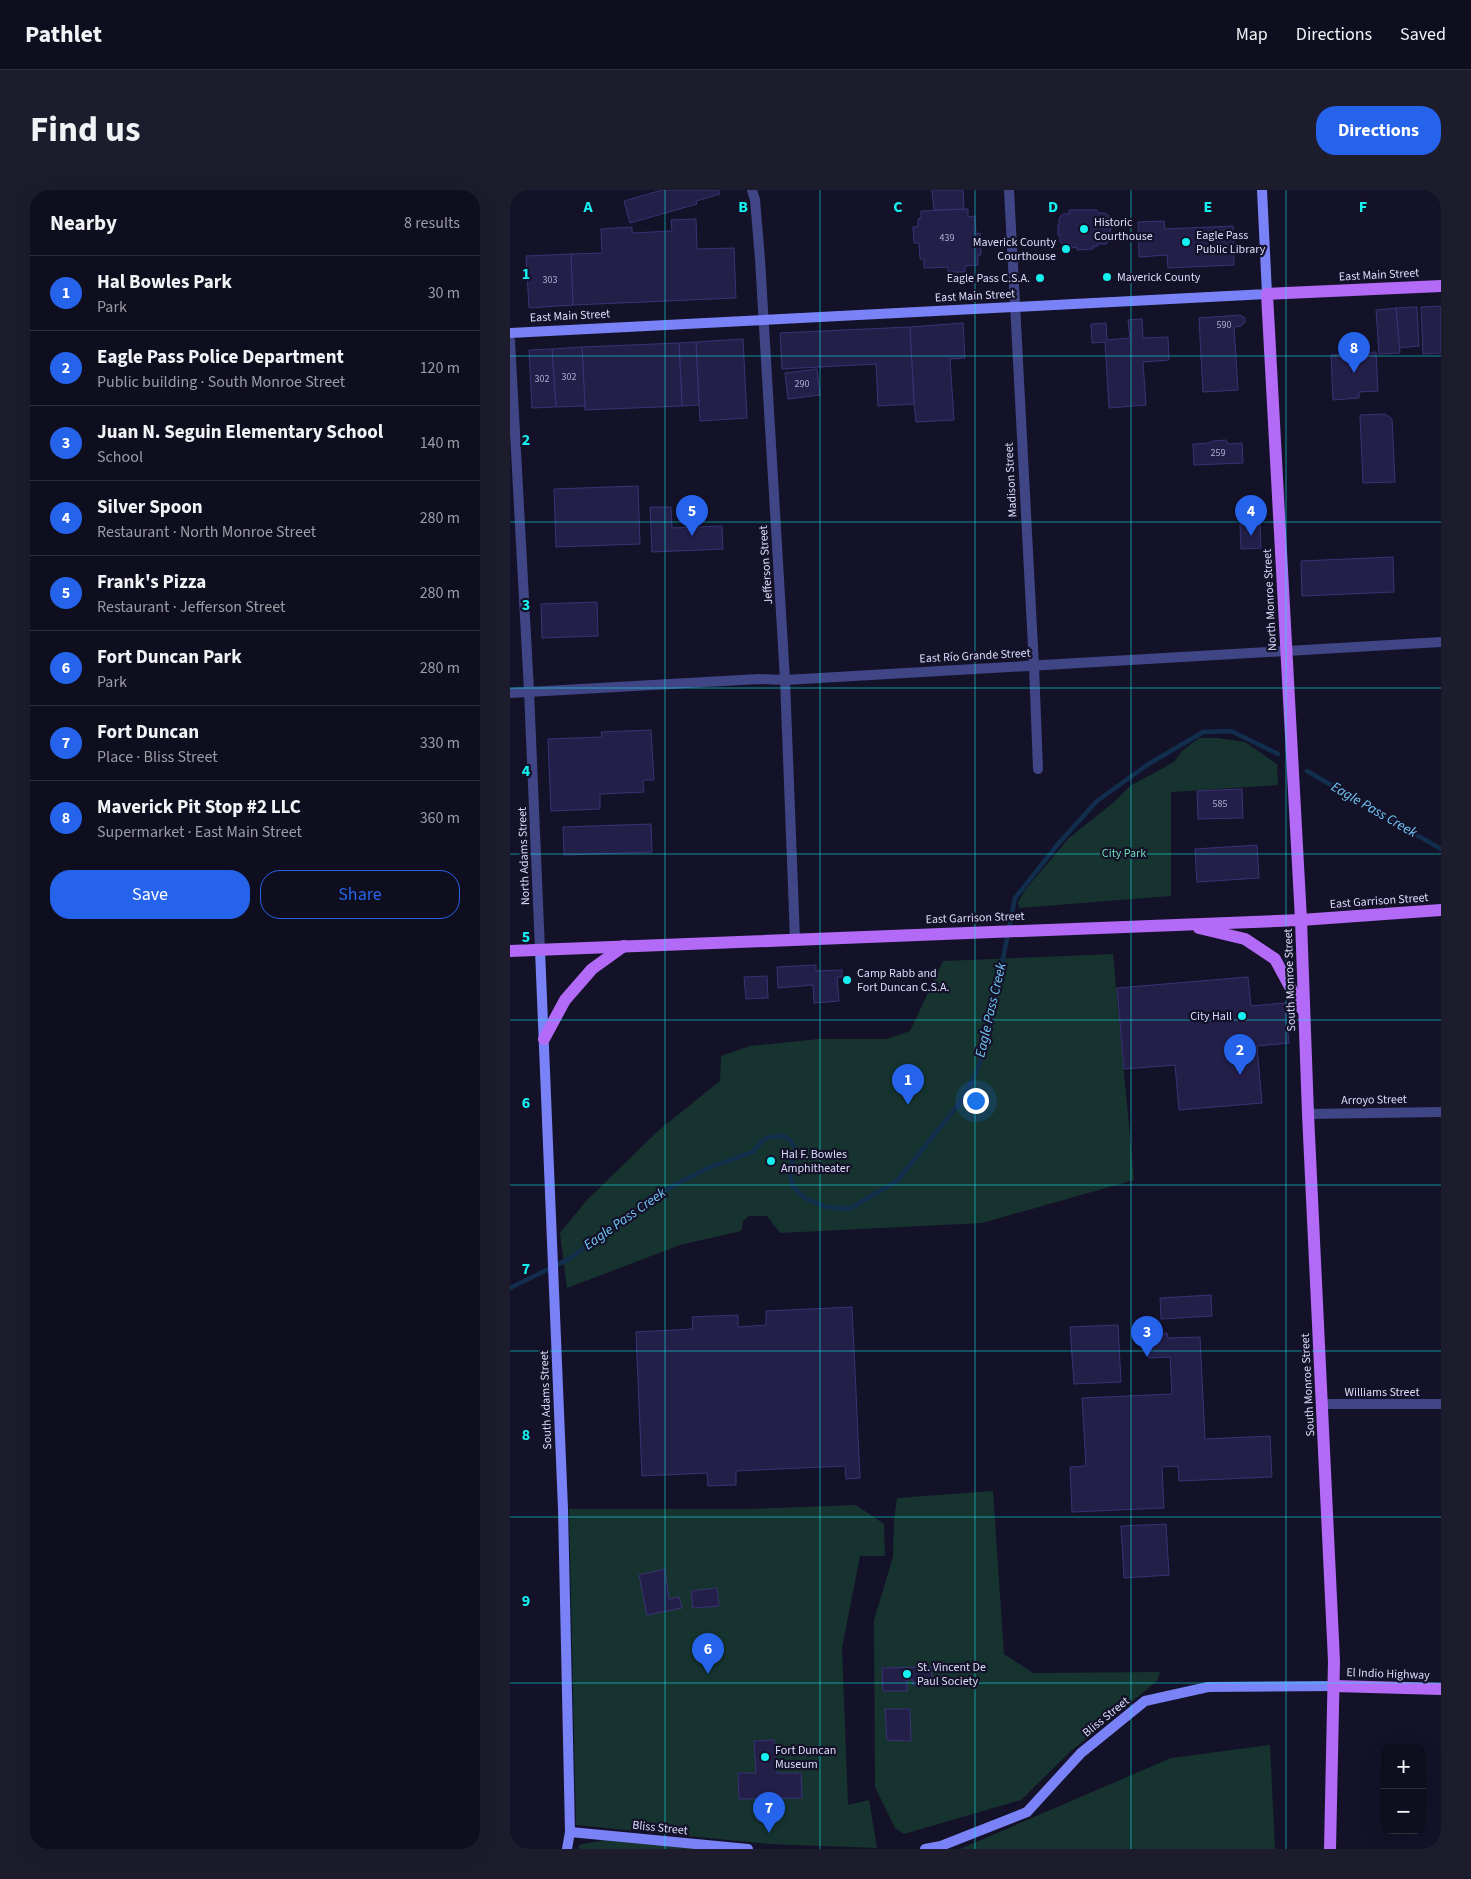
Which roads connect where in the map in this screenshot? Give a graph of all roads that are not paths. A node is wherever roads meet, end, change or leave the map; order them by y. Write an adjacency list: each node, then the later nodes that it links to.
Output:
1 (752, 190): 7 (street, Jefferson Street)
2 (1010, 190): 6 (street, Madison Street)
3 (1262, 190): 5 (street, North Monroe Street)
4 (1441, 286): 5 (main road, East Main Street)
5 (1267, 294): 6 (street, East Main Street); 11 (main road, North Monroe Street)
6 (1016, 308): 7 (street, East Main Street); 12 (street, Madison Street)
7 (762, 320): 8 (street, East Main Street); 13 (street, Jefferson Street)
8 (510, 333)
9 (510, 341): 14 (street, North Adams Street)
10 (1441, 642): 11 (street, East Río Grande Street)
11 (1286, 651): 12 (street, East Río Grande Street); 18 (main road, North Monroe Street)
12 (1034, 666): 13 (street, East Río Grande Street); 16 (street, Madison Street)
13 (786, 680): 14 (street, East Río Grande Street); 20 (street, Jefferson Street)
14 (529, 691): 15 (street, East Río Grande Street); 22 (street, North Adams Street)
15 (510, 692)
16 (1038, 770)
17 (1441, 910): 18 (main road, East Garrison Street)
18 (1301, 920): 19 (main road, East Garrison Street); 24 (main road, South Monroe Street)
19 (1184, 924): 20 (main road, East Garrison Street); 24 (main road)
20 (795, 939): 21 (main road, East Garrison Street)
21 (624, 946): 22 (main road, East Garrison Street); 25 (main road)
22 (540, 950): 23 (main road, East Garrison Street); 25 (street, South Adams Street)
23 (510, 951)
24 (1304, 1012): 27 (main road, South Monroe Street)
25 (544, 1040): 32 (street, South Adams Street)
26 (1441, 1112): 27 (street, Arroyo Street)
27 (1308, 1114): 28 (main road, South Monroe Street)
28 (1323, 1404): 29 (street, Williams Street); 30 (main road, South Monroe Street)
29 (1441, 1404)
30 (1334, 1686): 31 (main road, El Indio Highway); 35 (street, Bliss Street); 36 (main road, South Monroe Street)
31 (1441, 1689)
32 (570, 1832): 33 (street, South Adams Street); 34 (street, Bliss Street)
33 (567, 1849)
34 (748, 1849)
35 (925, 1849)
36 (1330, 1849)

